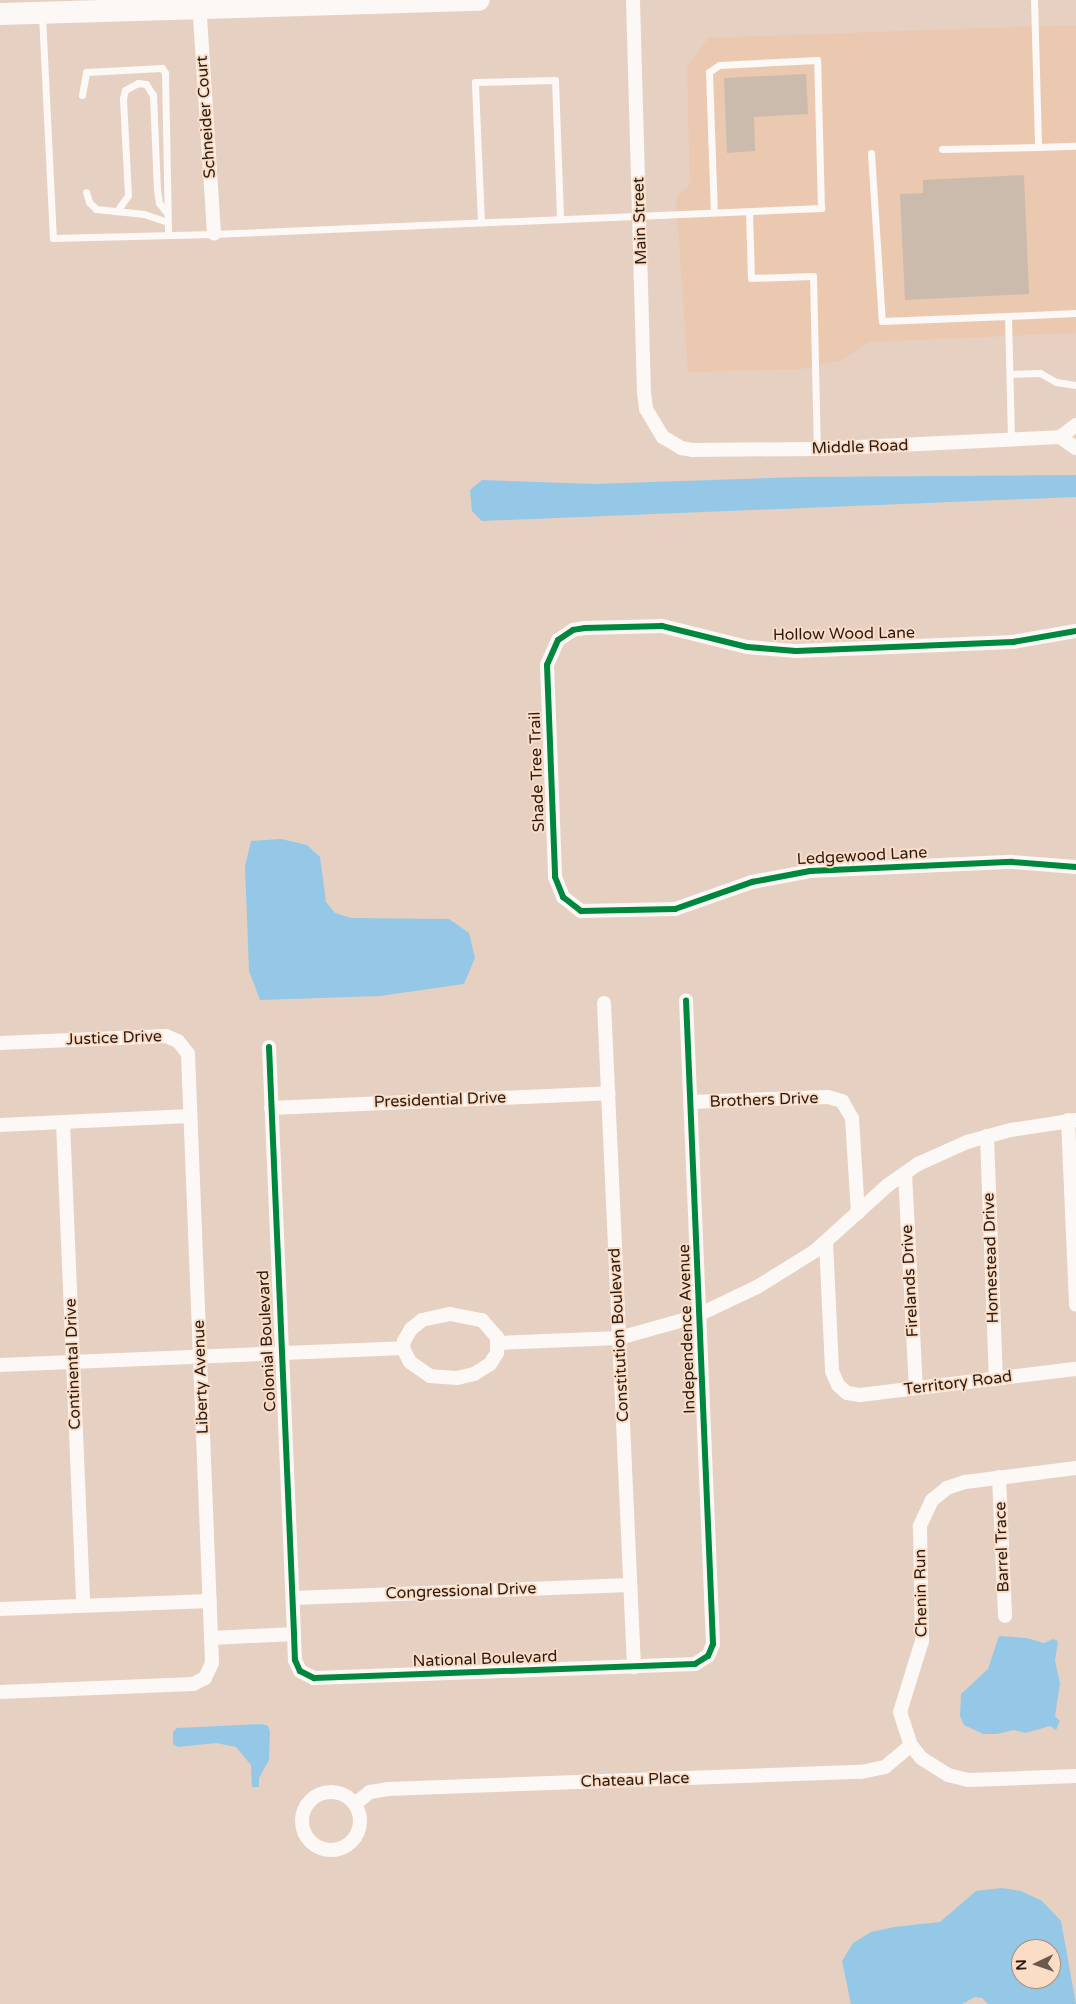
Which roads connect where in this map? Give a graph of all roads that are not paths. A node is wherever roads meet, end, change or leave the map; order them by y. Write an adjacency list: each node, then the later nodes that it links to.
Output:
1 (479, 0): 4 (main road)
2 (633, 0): 17 (street, Main Street)
3 (1034, 0): 9 (lane)
4 (200, 4): 5 (main road); 21 (street, Schneider Court)
5 (42, 12): 6 (main road); 22 (lane)
6 (0, 14)
7 (82, 95): 16 (lane)
8 (1076, 146): 9 (lane)
9 (1038, 147): 10 (lane)
10 (942, 149)
11 (871, 153): 24 (lane)
12 (86, 192): 14 (lane)
13 (749, 211): 15 (lane); 15 (lane); 31 (lane)
14 (117, 212): 16 (lane); 19 (lane)
15 (714, 212): 17 (lane)
16 (167, 213): 19 (lane)
17 (640, 215): 18 (lane); 28 (street, Main Street)
18 (560, 218): 20 (lane); 20 (lane)
19 (167, 222): 22 (lane)
20 (481, 222): 21 (lane)
21 (214, 234): 22 (lane)
22 (168, 235)
23 (1076, 313): 24 (lane)
24 (1008, 316): 25 (lane)
25 (1010, 374): 26 (lane); 30 (lane)
26 (1076, 386)
27 (1076, 425): 29 (street)
28 (663, 437): 31 (street, Middle Road)
29 (1060, 437): 30 (street, Middle Road); 32 (street)
30 (1011, 442): 31 (street, Middle Road)
31 (817, 448)
32 (1076, 448)
33 (1076, 631): 34 (street, Hollow Wood Lane)
34 (558, 640): 36 (street, Shade Tree Trail)
35 (1076, 867): 36 (street, Ledgewood Lane)
36 (567, 902)
37 (686, 1000): 42 (street, Independence Avenue)
38 (604, 1003): 41 (street, Constitution Boulevard)
39 (0, 1043): 44 (street, Justice Drive)
40 (269, 1047): 43 (street, Colonial Boulevard)
41 (609, 1093): 43 (street, Presidential Drive); 54 (street, Constitution Boulevard)
42 (690, 1102): 50 (street, Brothers Drive); 53 (street, Independence Avenue)
43 (271, 1108): 57 (street, Colonial Boulevard)
44 (190, 1116): 46 (street); 58 (street, Liberty Avenue)
45 (1072, 1120): 48 (street); 52 (street)
46 (64, 1122): 47 (street); 59 (street, Continental Drive)
47 (0, 1125)
48 (987, 1136): 49 (street); 62 (street, Homestead Drive)
49 (905, 1173): 50 (street); 63 (street, Firelands Drive)
50 (858, 1213): 51 (street)
51 (826, 1242): 53 (street); 63 (street, Territory Road)
52 (1076, 1305)
53 (700, 1314): 54 (street); 74 (street, Independence Avenue)
54 (619, 1338): 55 (street); 66 (street, Constitution Boulevard)
55 (498, 1343): 56 (street); 56 (street)
56 (403, 1348): 57 (street)
57 (282, 1353): 58 (street); 67 (street, Colonial Boulevard)
58 (200, 1356): 59 (street); 68 (street, Liberty Avenue)
59 (73, 1362): 60 (street); 69 (street, Continental Drive)
60 (0, 1365)
61 (1076, 1369): 62 (street, Territory Road)
62 (996, 1379): 63 (street, Territory Road)
63 (916, 1388)
64 (1076, 1468): 65 (street, Chenin Run)
65 (999, 1477): 71 (street, Barrel Trace); 77 (street, Chenin Run)
66 (630, 1585): 67 (street, Congressional Drive); 75 (street, Constitution Boulevard)
67 (293, 1598): 72 (street, Colonial Boulevard)
68 (210, 1601): 69 (street); 73 (street, Liberty Avenue)
69 (83, 1606): 70 (street)
70 (0, 1609)
71 (1004, 1616)
72 (294, 1634): 73 (street); 75 (street, National Boulevard)
73 (211, 1638): 76 (street)
74 (708, 1656): 75 (street, National Boulevard)
75 (634, 1667)
76 (0, 1692)
77 (911, 1745): 78 (street, Chenin Run); 79 (street, Chateau Place)
78 (1076, 1776)
79 (355, 1804): 79 (street)

